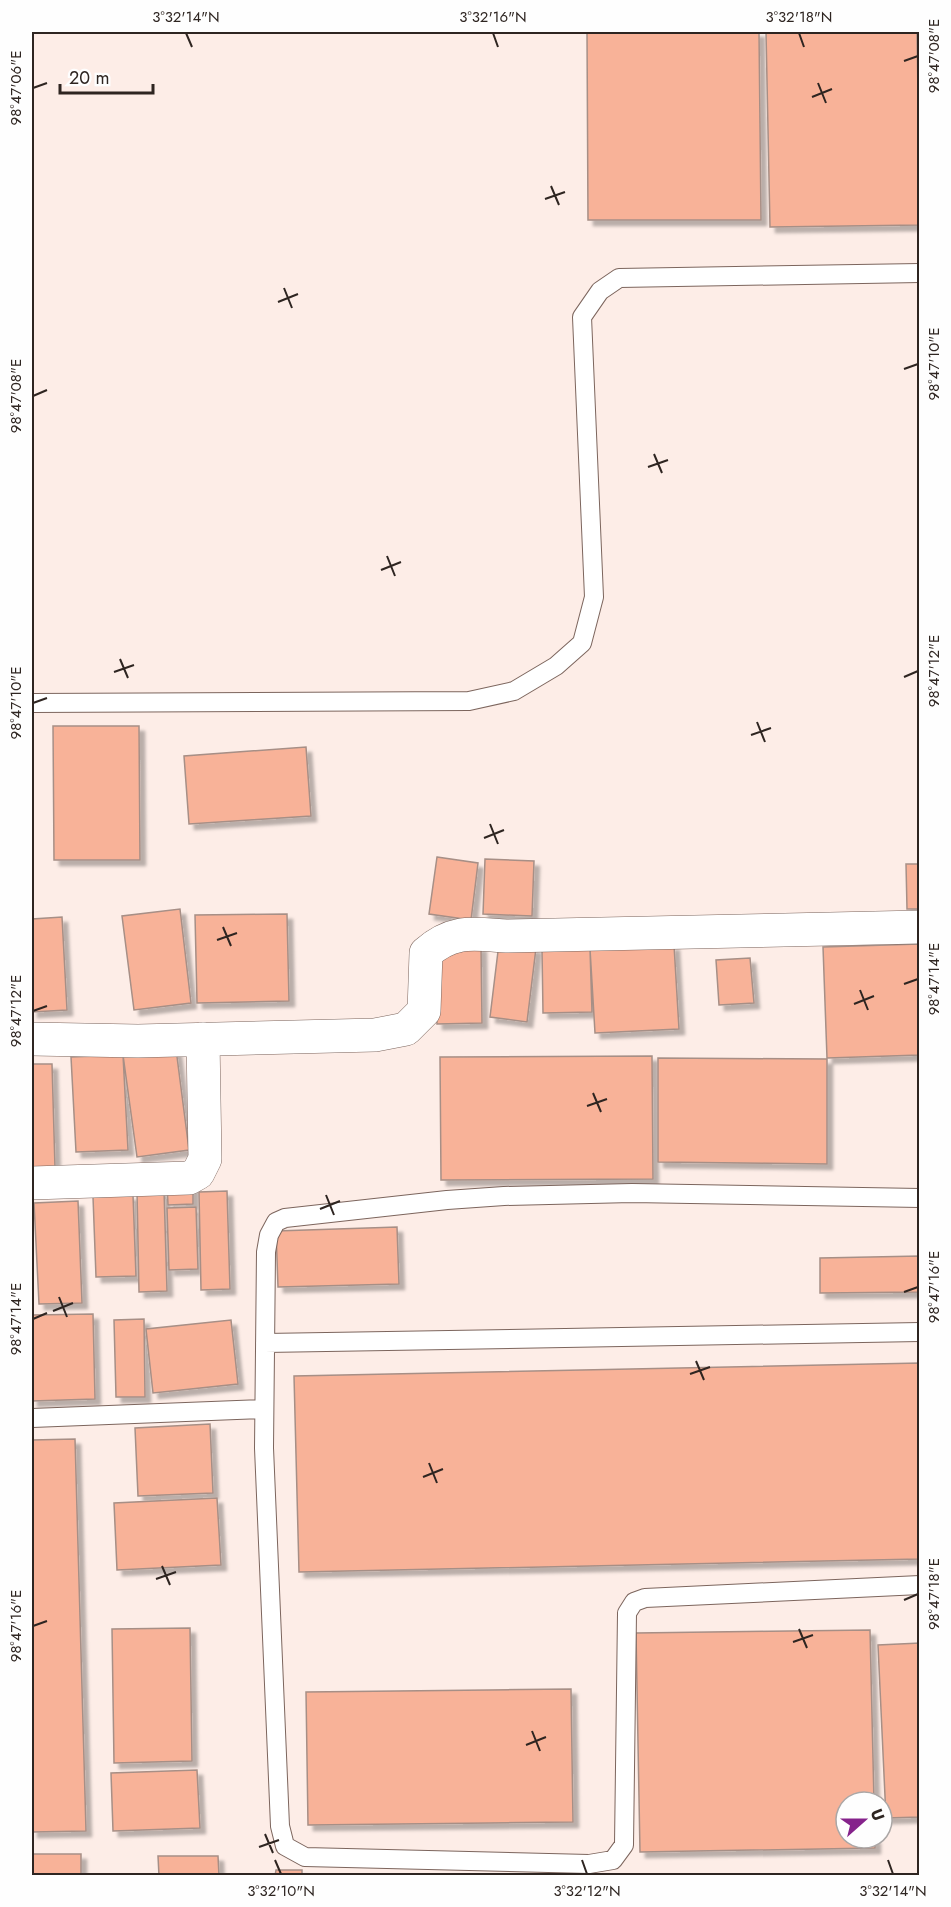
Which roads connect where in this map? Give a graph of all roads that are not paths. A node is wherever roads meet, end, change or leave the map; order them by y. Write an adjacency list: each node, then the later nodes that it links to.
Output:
1 (920, 273): 2 (lane)
2 (32, 703)
3 (920, 927): 5 (street)
4 (32, 1039): 5 (street)
5 (203, 1039): 6 (street)
6 (32, 1182)
7 (920, 1198): 9 (lane)
8 (920, 1332): 9 (lane)
9 (265, 1342): 10 (lane)
10 (264, 1409): 11 (lane); 12 (lane)
11 (32, 1418)
12 (920, 1585)

